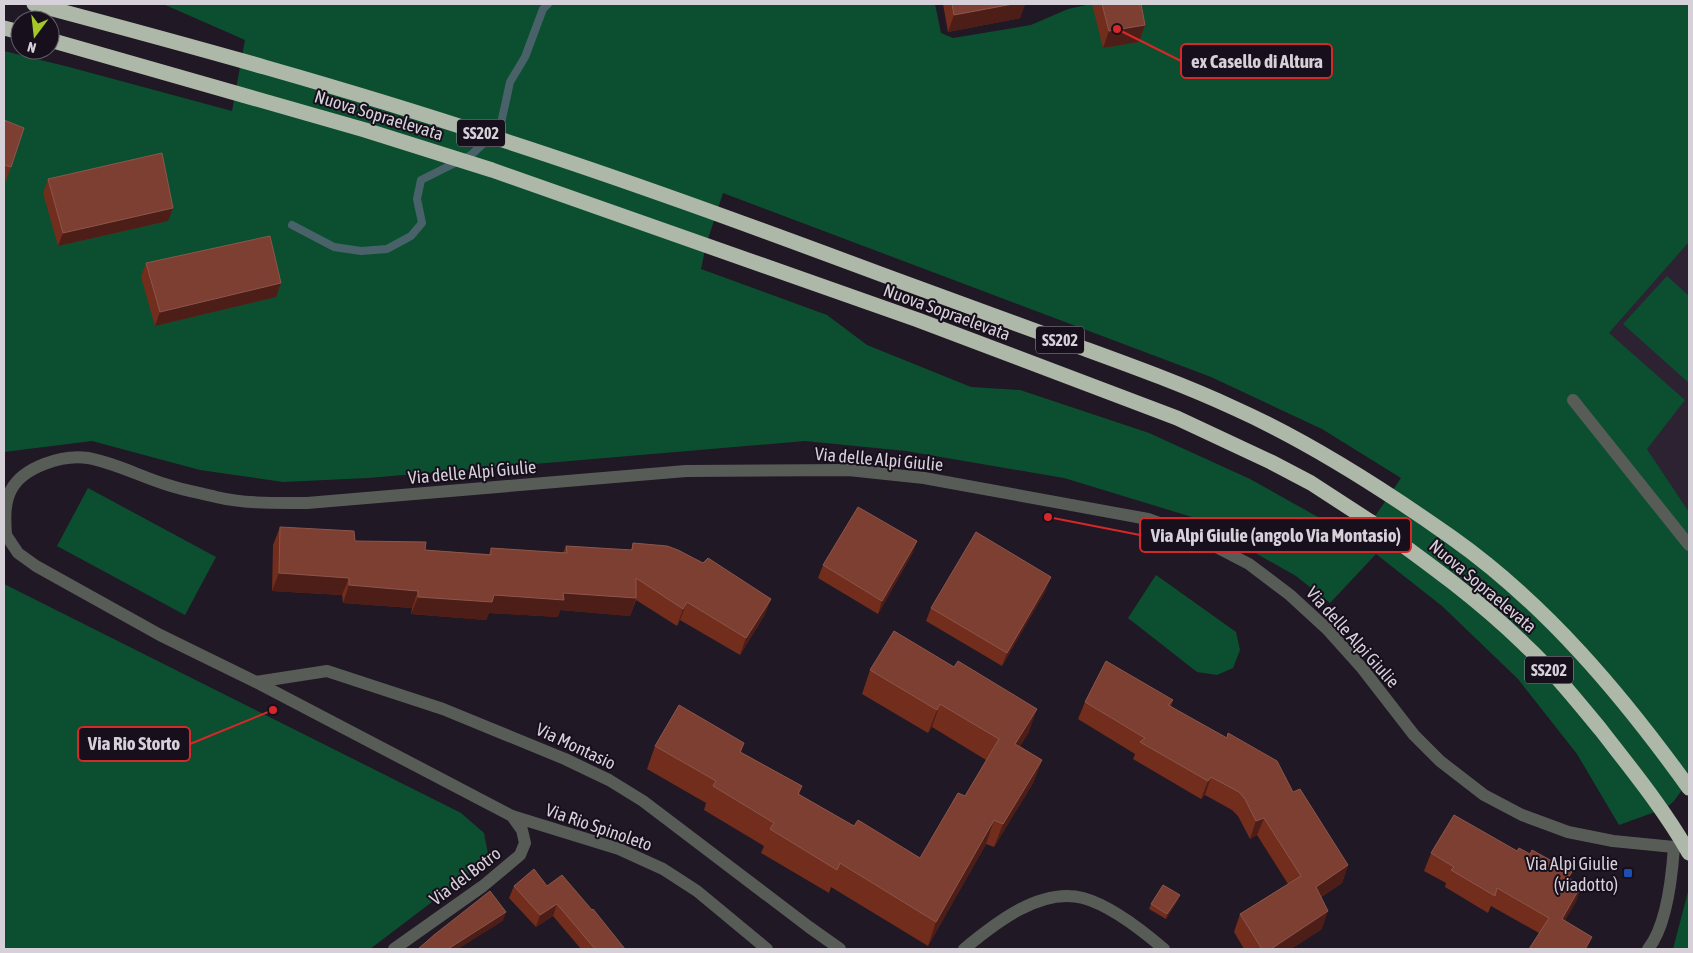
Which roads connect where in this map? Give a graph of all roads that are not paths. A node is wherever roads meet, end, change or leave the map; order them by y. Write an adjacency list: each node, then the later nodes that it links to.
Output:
1 (34, 4): 7 (highway, Nuova Sopraelevata / SS202)
2 (60, 43): 11 (highway, Nuova Sopraelevata / SS202, bridge)
3 (1573, 400): 5 (street)
4 (5, 534): 6 (street, Via Rio Spinoleto); 10 (street, Via delle Alpi Giulie)
5 (1689, 545)
6 (256, 682): 8 (street, Via Rio Spinoleto); 14 (street, Via Montasio)
7 (1689, 788)
8 (512, 816): 12 (street, Via del Botro); 13 (street, Via Rio Spinoleto)
9 (1689, 844): 10 (street, Via delle Alpi Giulie)
10 (1674, 847): 17 (street)
11 (1689, 853)
12 (394, 949)
13 (767, 949)
14 (840, 949)
15 (964, 949): 16 (street)
16 (1164, 949)
17 (1648, 949)

